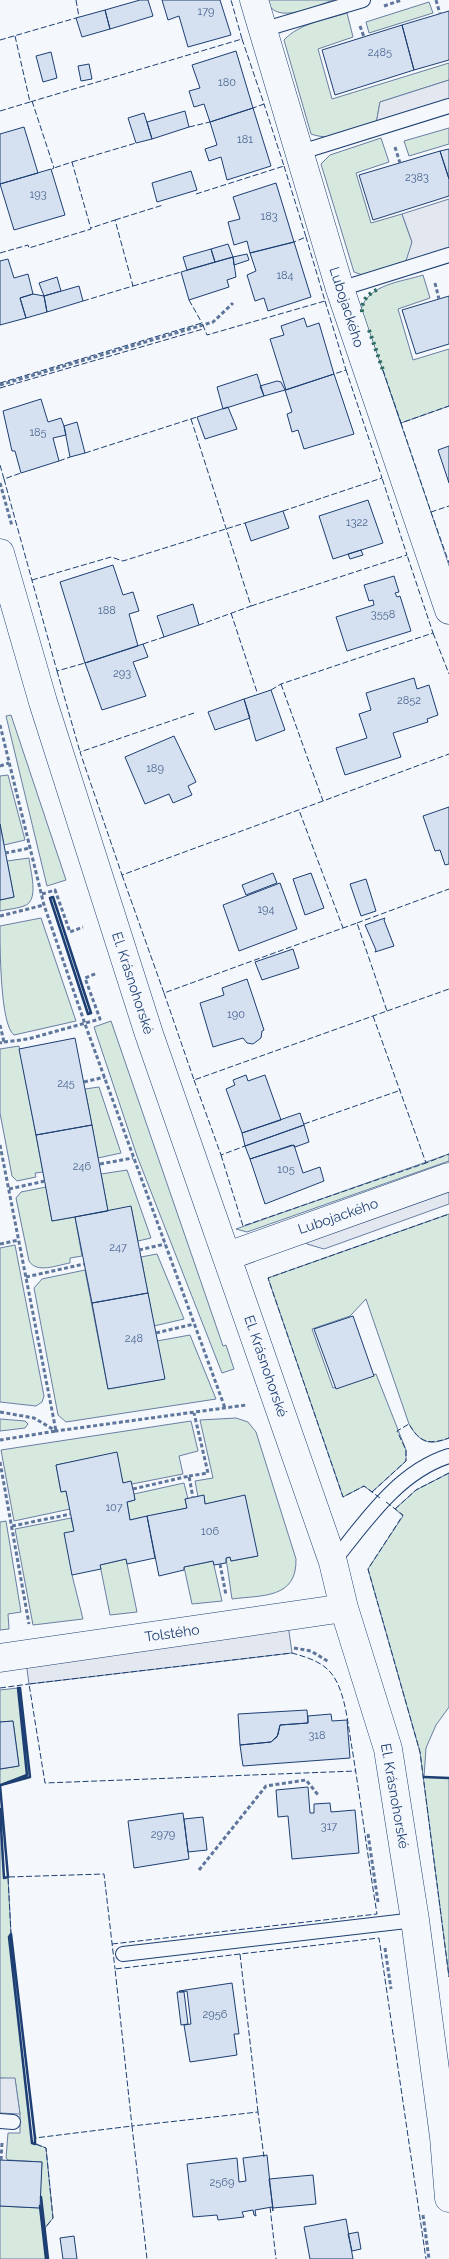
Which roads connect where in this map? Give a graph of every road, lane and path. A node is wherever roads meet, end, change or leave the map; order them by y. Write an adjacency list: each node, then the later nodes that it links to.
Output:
1 (254, 0): 5 (street, Lubojackého)
2 (363, 0): 5 (lane)
3 (436, 0): 4 (path)
4 (440, 14)
5 (262, 30): 7 (street, Lubojackého)
6 (449, 106): 7 (lane)
7 (298, 153): 9 (street, Lubojackého)
8 (449, 256): 9 (lane)
9 (340, 289): 13 (street, Lubojackého)
10 (234, 303): 11 (path)
11 (0, 385)
12 (0, 553): 39 (street, El. Krásnohorské)
13 (449, 610)
14 (0, 725): 15 (path)
15 (10, 763): 16 (path); 17 (path)
16 (0, 766)
17 (30, 848): 18 (path); 19 (path)
18 (5, 853)
19 (42, 894): 20 (path); 22 (path)
20 (44, 905): 21 (path); 24 (path)
21 (0, 916)
22 (87, 926)
23 (102, 970): 24 (path)
24 (85, 1024): 26 (path); 27 (path)
25 (0, 1025): 26 (path)
26 (2, 1042)
27 (105, 1078): 28 (path); 30 (path)
28 (84, 1082)
29 (0, 1145): 34 (path)
30 (134, 1158): 31 (path); 37 (path)
31 (100, 1164)
32 (449, 1178): 39 (street, Lubojackého)
33 (45, 1182): 34 (path)
34 (9, 1189): 35 (path)
35 (19, 1240): 36 (path); 41 (path)
36 (0, 1244)
37 (165, 1244): 38 (path); 42 (path)
38 (139, 1250)
39 (228, 1256): 44 (street, El. Krásnohorské)
40 (84, 1264): 41 (path)
41 (26, 1277): 48 (path)
42 (194, 1324): 43 (path); 45 (path)
43 (156, 1333)
44 (278, 1398): 45 (path); 58 (street, El. Krásnohorské)
45 (225, 1408): 47 (path)
46 (0, 1412): 48 (path)
47 (194, 1412): 48 (path); 52 (path)
48 (56, 1431): 49 (path)
49 (0, 1440)
50 (449, 1456): 58 (lane)
51 (0, 1462): 53 (path)
52 (189, 1476): 54 (path); 55 (path)
53 (2, 1485): 57 (path)
54 (133, 1489)
55 (193, 1498)
56 (71, 1514): 57 (path)
57 (12, 1526): 62 (path)
58 (333, 1562): 61 (street, El. Krásnohorské)
59 (220, 1564): 60 (path)
60 (226, 1597)
61 (344, 1608): 62 (street, Tolstého); 66 (street, El. Krásnohorské)
62 (34, 1653): 63 (street, Tolstého)
63 (0, 1658)
64 (319, 1796): 65 (path)
65 (199, 1870)
66 (415, 1920): 67 (lane); 68 (street, El. Krásnohorské)
67 (124, 1954)
68 (449, 2198)

